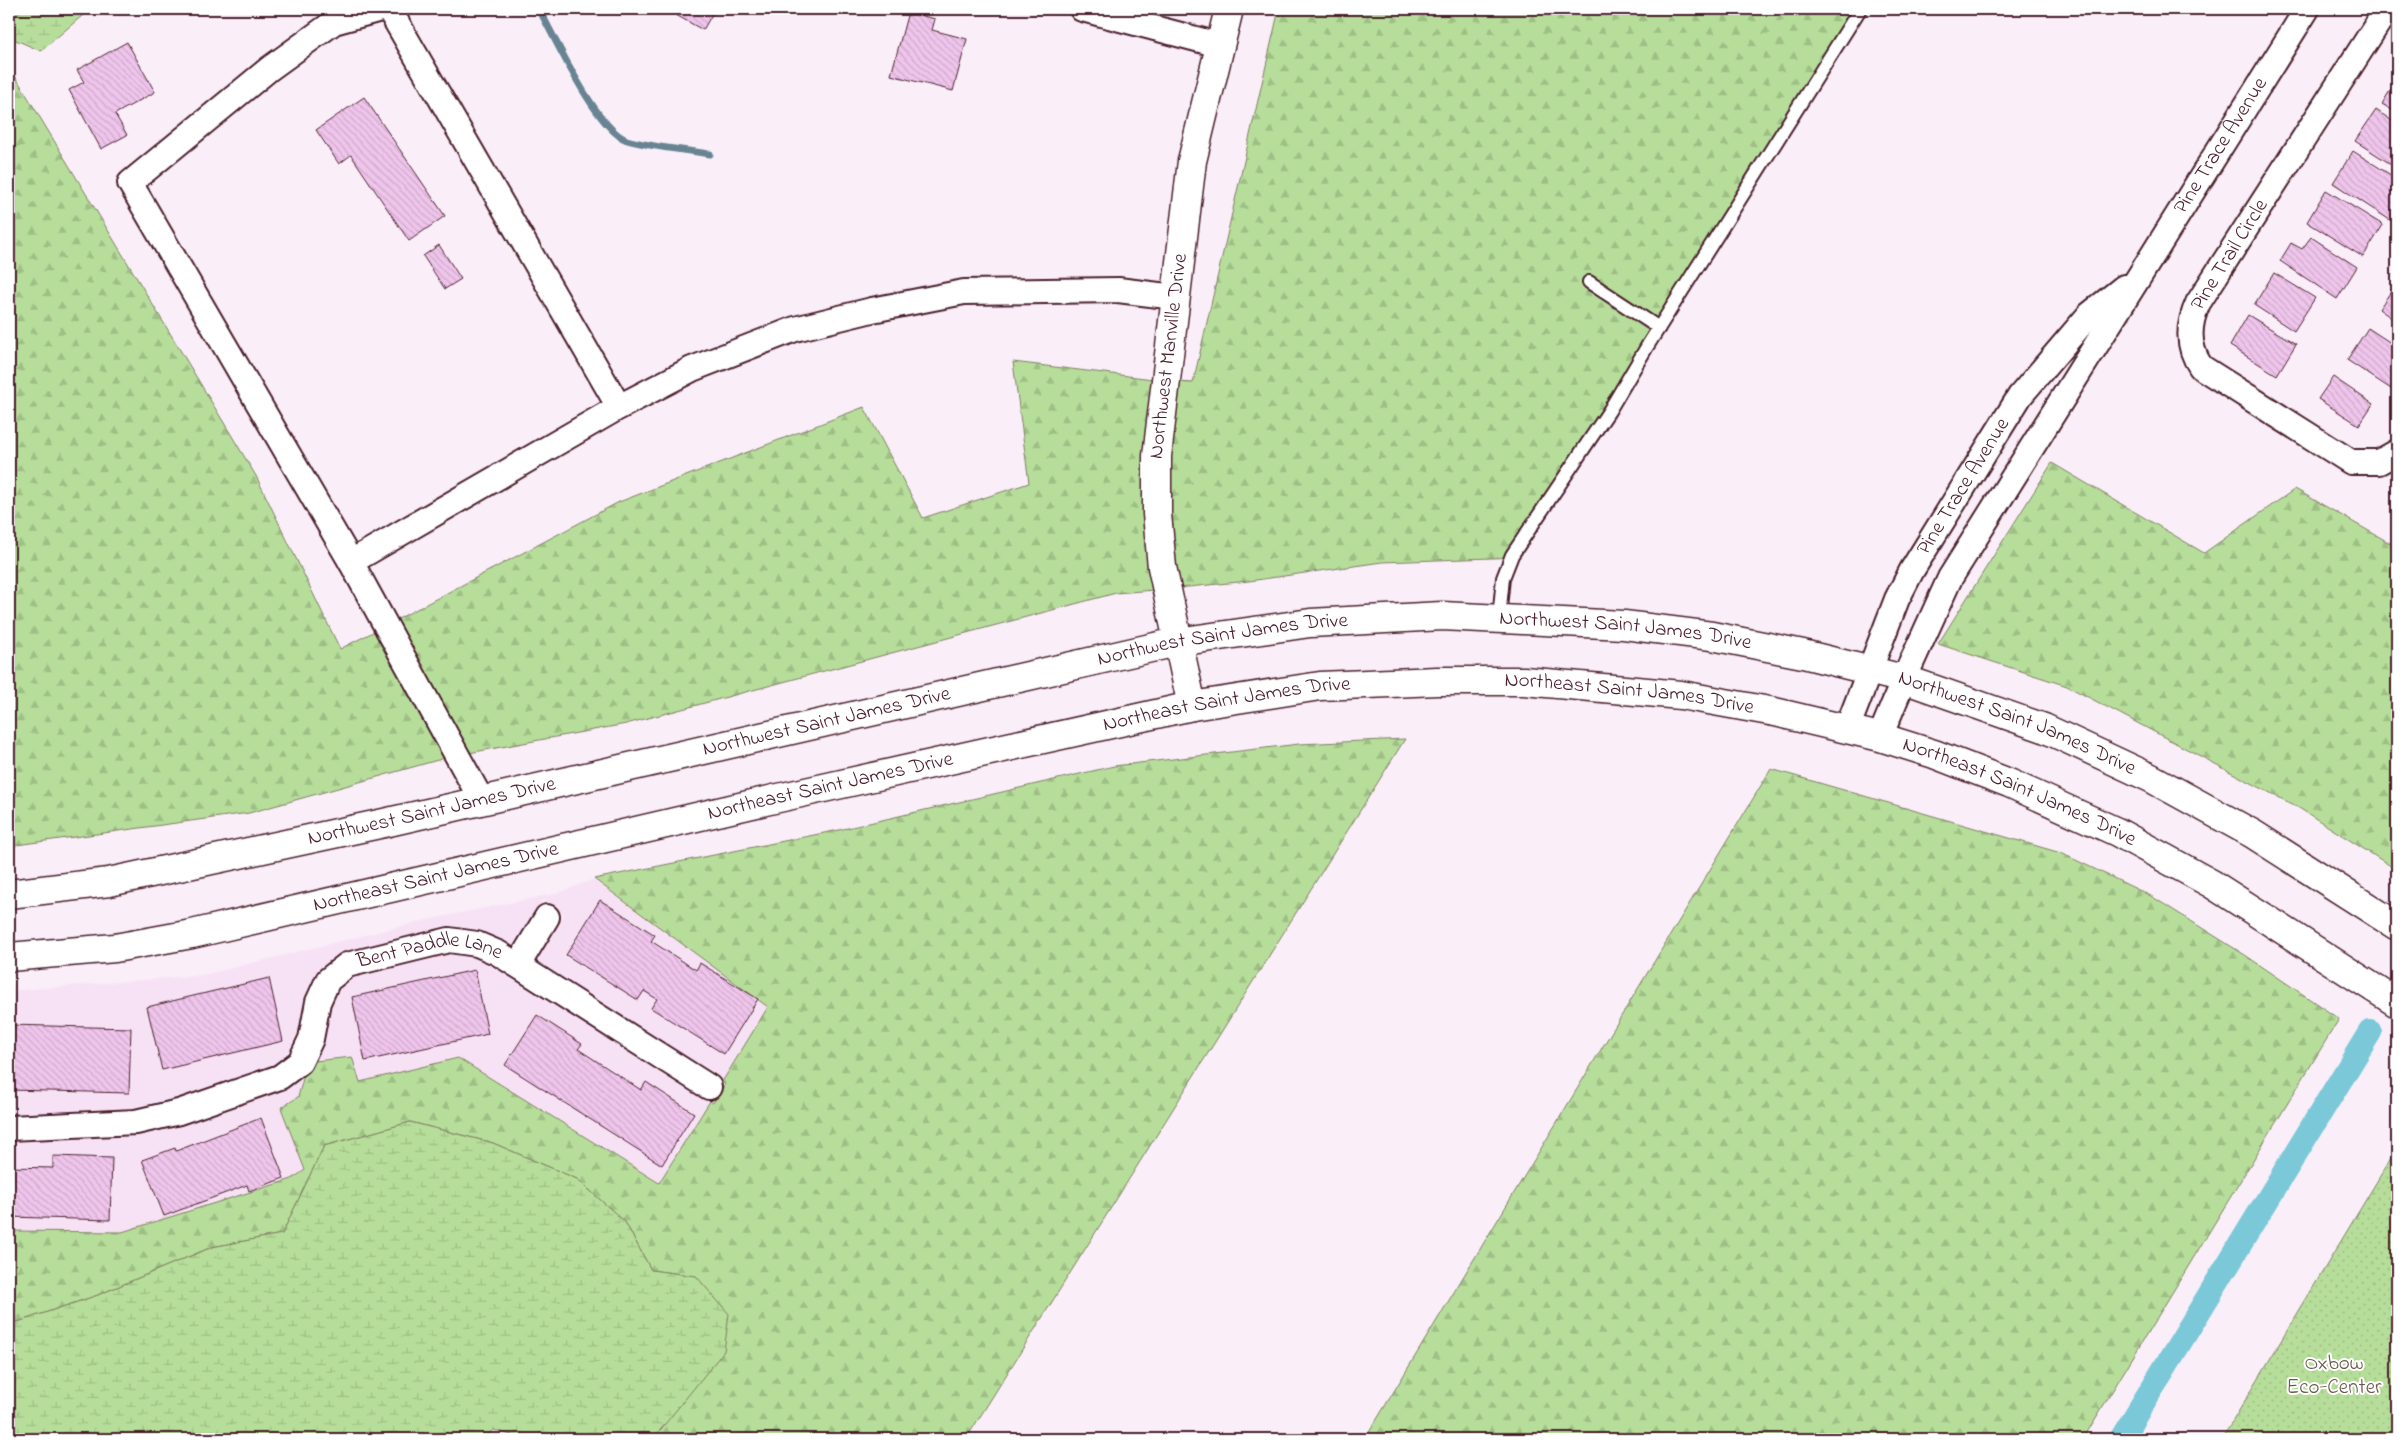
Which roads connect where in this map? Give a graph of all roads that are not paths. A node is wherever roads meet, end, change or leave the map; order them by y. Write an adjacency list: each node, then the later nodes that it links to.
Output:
1 (381, 9): 15 (street)
2 (389, 9): 13 (street)
3 (1082, 9): 8 (street)
4 (1229, 9): 8 (main road, Northwest Manville Drive)
5 (1860, 9): 12 (lane)
6 (2307, 9): 9 (street, Pine Trace Avenue)
7 (2386, 9): 14 (street, Pine Trail Circle)
8 (1219, 46): 11 (main road, Northwest Manville Drive)
9 (2134, 281): 18 (street, Pine Trace Avenue); 19 (street, Pine Trace Avenue)
10 (1589, 282): 12 (lane)
11 (1175, 297): 13 (street); 17 (main road, Northwest Manville Drive)
12 (1659, 328): 16 (lane)
13 (619, 407): 15 (street)
14 (2397, 452)
15 (351, 562): 23 (street)
16 (1499, 618): 17 (main road, Northwest Saint James Drive); 18 (main road, Northwest Saint James Drive)
17 (1177, 642): 20 (main road, Northwest Manville Drive); 23 (main road, Northwest Saint James Drive)
18 (1869, 670): 19 (main road, Northwest Saint James Drive); 21 (street, Pine Trace Avenue)
19 (1904, 679): 22 (street, Pine Trace Avenue); 26 (main road, Northwest Saint James Drive)
20 (1192, 706): 21 (main road, Northeast Saint James Drive); 27 (main road, Northeast Saint James Drive)
21 (1847, 729): 22 (main road, Northeast Saint James Drive)
22 (1880, 737): 29 (main road, Northeast Saint James Drive)
23 (482, 800): 24 (main road, Northwest Saint James Drive)
24 (9, 894)
25 (548, 917): 28 (street)
26 (2397, 926)
27 (9, 957)
28 (518, 965): 30 (street, Bent Paddle Lane); 31 (street, Bent Paddle Lane)
29 (2397, 1003)
30 (709, 1087)
31 (9, 1128)

